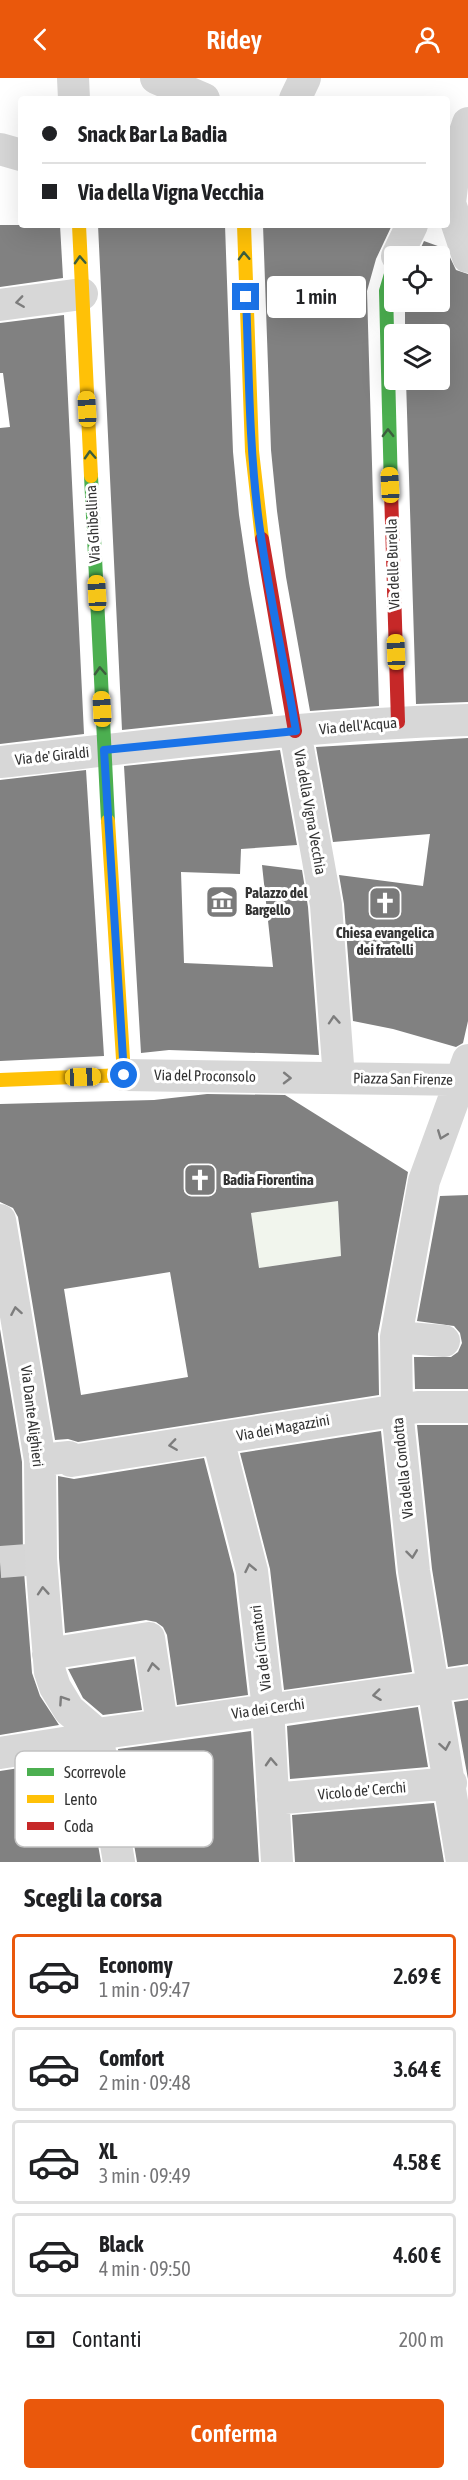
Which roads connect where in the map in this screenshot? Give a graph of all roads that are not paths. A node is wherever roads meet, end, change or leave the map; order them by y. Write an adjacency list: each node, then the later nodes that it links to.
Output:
1 (73, 78): 4 (street)
2 (156, 78): 5 (street)
3 (305, 78): 6 (street)
4 (74, 96)
5 (197, 96)
6 (296, 96)
7 (468, 123): 10 (street)
8 (0, 149): 9 (street)
9 (18, 154)
10 (450, 196)
11 (450, 206): 16 (street)
12 (79, 228): 17 (street, Via Ghibellina, one-way to 12)
13 (244, 228): 22 (street, Via della Vigna Vecchia, one-way to 13)
14 (411, 228): 15 (street)
15 (402, 246)
16 (468, 257)
17 (82, 294): 18 (street, one-way to 18); 23 (street, Via Ghibellina, one-way to 17)
18 (0, 305)
19 (386, 312): 21 (street, Via delle Burella, one-way to 19)
20 (468, 720): 21 (street, Via dell'Acqua)
21 (399, 722): 22 (street, Via dell'Acqua)
22 (296, 731): 23 (street, Via dell'Acqua); 27 (street, Via della Vigna Vecchia, one-way to 22)
23 (104, 750): 24 (street, Via de' Giraldi); 26 (street, Via Ghibellina)
24 (0, 762)
25 (466, 1074): 27 (street, Piazza San Firenze); 31 (street, Via della Condotta, one-way to 31)
26 (124, 1075): 27 (street, Via del Proconsolo, one-way to 27); 28 (street, Via del Proconsolo)
27 (339, 1078)
28 (0, 1080)
29 (0, 1220): 30 (street, Via Dante Alighieri)
30 (3, 1253): 33 (street, Via Dante Alighieri, one-way to 30)
31 (396, 1337): 32 (street); 35 (street, Via della Condotta)
32 (444, 1341)
33 (13, 1370): 37 (street, Via Dante Alighieri)
34 (468, 1407): 35 (street, Via dei Magazzini)
35 (397, 1410): 36 (street, Via dei Magazzini); 40 (street, Via della Condotta, one-way to 40)
36 (218, 1439): 37 (street, Via dei Magazzini, one-way to 37); 41 (street, Via dei Cimatori, one-way to 36)
37 (40, 1460): 38 (street, Via Dante Alighieri, one-way to 37)
38 (48, 1652): 42 (street, one-way to 38); 43 (street, Via Dante Alighieri, one-way to 38)
39 (468, 1682): 40 (street, Via dei Cerchi)
40 (435, 1687): 41 (street, Via dei Cerchi, one-way to 41); 46 (street, Via della Condotta, one-way to 46)
41 (268, 1709): 42 (street, Via dei Cerchi); 47 (street, Via dei Cimatori, one-way to 41)
42 (162, 1724): 43 (street, Via dei Cerchi)
43 (98, 1736): 44 (street); 45 (street, Via dei Cerchi)
44 (100, 1751)
45 (0, 1753)
46 (451, 1783): 47 (street, Vicolo de' Cerchi); 51 (street, Via della Condotta)
47 (273, 1799): 50 (street, Via dei Cimatori)
48 (116, 1847): 49 (street)
49 (119, 1862)
50 (277, 1862)
51 (462, 1862)

